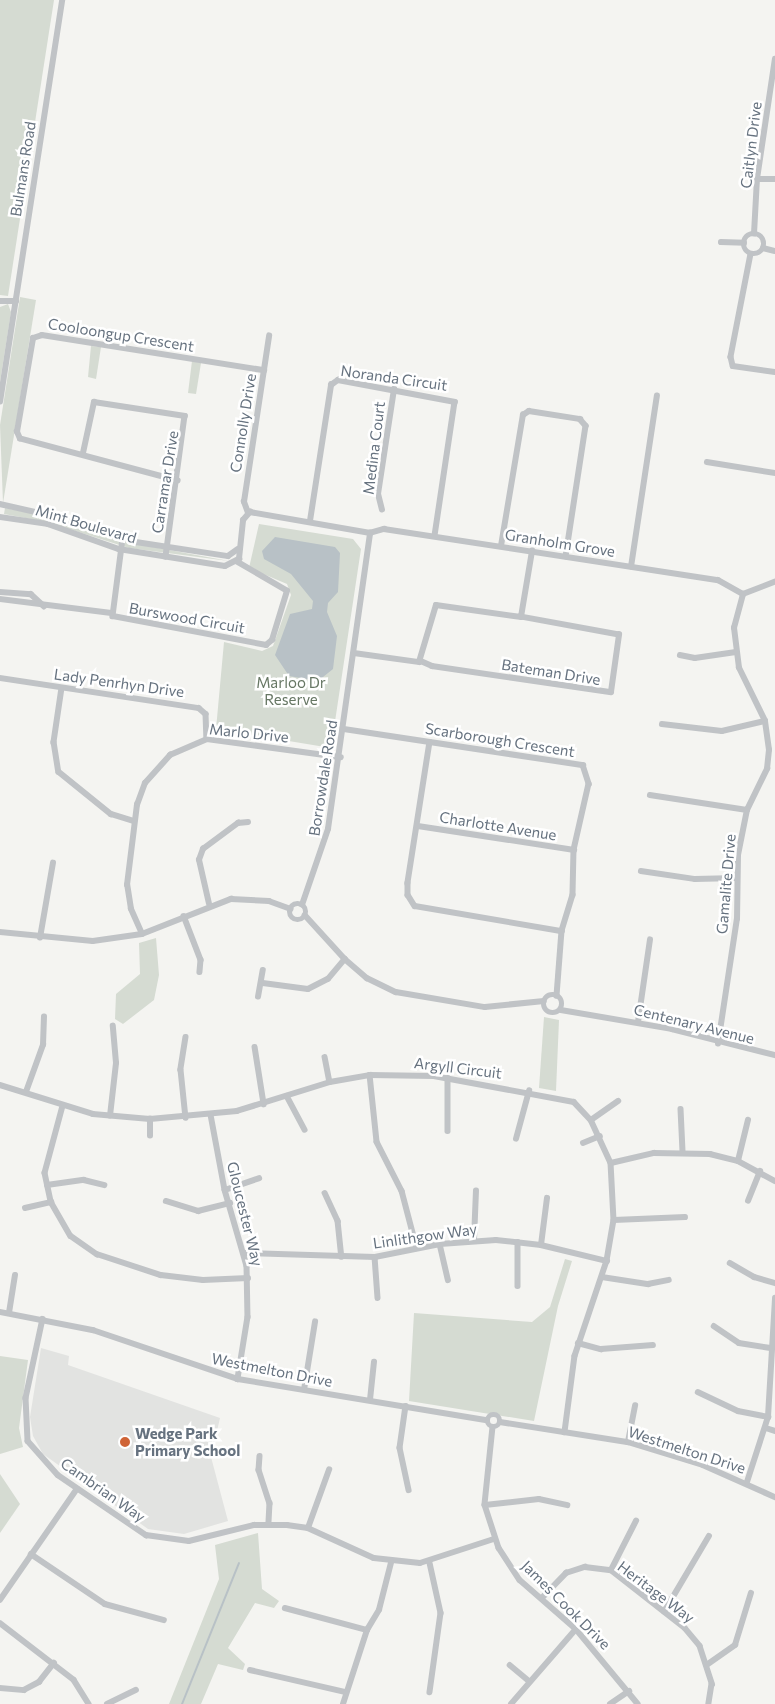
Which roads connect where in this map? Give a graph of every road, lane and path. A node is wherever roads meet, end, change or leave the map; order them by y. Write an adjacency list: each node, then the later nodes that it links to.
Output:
1 (62, 0): 13 (street, Bulmans Road)
2 (775, 59): 3 (street, Caitlyn Drive)
3 (772, 101): 4 (street, Caitlyn Drive)
4 (757, 179): 5 (street); 6 (street, Caitlyn Drive)
5 (775, 179)
6 (754, 234): 8 (street); 9 (street)
7 (721, 242): 8 (street)
8 (744, 243): 11 (street)
9 (763, 248): 10 (street); 11 (street)
10 (775, 251)
11 (751, 254): 16 (street)
12 (0, 301): 13 (street)
13 (16, 301): 19 (street, Bulmans Road)
14 (269, 336): 15 (street, Connolly Drive)
15 (264, 370): 20 (street, Cooloongup Crescent); 26 (street, Connolly Drive)
16 (775, 372)
17 (394, 389): 25 (street, Medina Court); 28 (street, Noranda Circuit); 30 (street, Noranda Circuit)
18 (657, 396): 40 (street)
19 (0, 402)
20 (83, 453): 23 (street, Cooloongup Crescent); 23 (street, Carramar Drive)
21 (707, 462): 22 (street)
22 (775, 473)
23 (178, 481): 33 (street, Carramar Drive)
24 (0, 504): 31 (street, Mint Boulevard)
25 (382, 510)
26 (248, 513): 28 (street); 34 (street)
27 (0, 517): 35 (street, Mint Boulevard)
28 (310, 521): 29 (street)
29 (370, 533): 30 (street, Granholm Grove); 49 (street, Borrowdale Road)
30 (435, 536): 32 (street, Granholm Grove)
31 (123, 539): 33 (street, Mint Boulevard); 35 (street, Burswood Circuit)
32 (501, 546): 36 (street, Granholm Grove); 37 (street)
33 (168, 547): 34 (street, Mint Boulevard); 38 (street, Carramar Drive)
34 (239, 547): 39 (street)
35 (120, 549): 38 (street, Mint Boulevard); 46 (street, Burswood Circuit)
36 (532, 551): 37 (street, Granholm Grove); 47 (street)
37 (566, 556): 40 (street, Granholm Grove)
38 (166, 557): 39 (street, Mint Boulevard)
39 (237, 562): 46 (street, Burswood Circuit)
40 (631, 567): 43 (street, Granholm Grove)
41 (775, 582): 43 (street)
42 (0, 592): 45 (street)
43 (743, 594): 48 (street, Gamalite Drive)
44 (0, 599): 45 (street)
45 (46, 607): 46 (street)
46 (111, 614)
47 (521, 617): 51 (street); 51 (street, Bateman Drive)
48 (736, 652): 50 (street); 54 (street, Gamalite Drive)
49 (354, 654): 51 (street); 56 (street, Borrowdale Road)
50 (680, 655)
51 (421, 661)
52 (0, 678): 53 (street, Lady Penrhyn Drive)
53 (62, 688): 57 (street, Lady Penrhyn Drive); 63 (street)
54 (765, 721): 55 (street); 59 (street, Gamalite Drive)
55 (662, 724)
56 (344, 729): 58 (street, Scarborough Crescent); 60 (street, Borrowdale Road)
57 (207, 740): 60 (street, Marlo Drive); 63 (street, Marlo Drive)
58 (430, 742): 65 (street); 66 (street, Scarborough Crescent)
59 (772, 750): 62 (street, Gamalite Drive)
60 (341, 757): 71 (street, Borrowdale Road)
61 (650, 795): 62 (street)
62 (747, 810): 69 (street, Gamalite Drive)
63 (134, 822): 77 (street, Marlo Drive)
64 (248, 822): 70 (street)
65 (418, 826): 66 (street, Charlotte Avenue); 75 (street)
66 (574, 850): 75 (street, Scarborough Crescent)
67 (53, 863): 78 (street)
68 (641, 871): 69 (street)
69 (737, 878): 96 (street, Gamalite Drive)
70 (209, 904): 72 (street); 74 (street)
71 (302, 905): 72 (street); 73 (street)
72 (291, 909): 73 (street)
73 (306, 915): 80 (street)
74 (184, 916): 77 (street); 82 (street)
75 (562, 931): 84 (street, Scarborough Crescent)
76 (0, 932): 78 (street)
77 (142, 934): 78 (street)
78 (40, 938)
79 (650, 940): 93 (street)
80 (345, 959): 83 (street); 88 (street)
81 (263, 970): 83 (street)
82 (200, 972)
83 (263, 983): 85 (street)
84 (555, 995): 86 (street); 87 (street)
85 (258, 997)
86 (544, 1001): 88 (street); 89 (street)
87 (563, 1003): 90 (street); 91 (street, Centenary Avenue)
88 (525, 1005): 89 (street)
89 (545, 1008): 90 (street)
90 (561, 1010): 91 (street, Centenary Avenue)
91 (578, 1011): 93 (street, Centenary Avenue)
92 (44, 1017): 105 (street)
93 (638, 1022): 96 (street, Centenary Avenue)
94 (113, 1026): 112 (street)
95 (186, 1037): 113 (street)
96 (718, 1044): 98 (street, Centenary Avenue)
97 (255, 1048): 108 (street)
98 (775, 1055)
99 (325, 1057): 102 (street)
100 (370, 1075): 101 (street, Argyll Circuit); 102 (street, Argyll Circuit); 146 (street)
101 (448, 1078): 104 (street, Argyll Circuit); 118 (street)
102 (330, 1082): 106 (street, Argyll Circuit)
103 (0, 1085): 105 (street, Argyll Circuit)
104 (529, 1091): 115 (street, Argyll Circuit); 121 (street)
105 (26, 1092): 109 (street, Argyll Circuit)
106 (287, 1096): 108 (street, Argyll Circuit); 117 (street)
107 (618, 1101): 115 (street)
108 (264, 1104): 111 (street, Argyll Circuit)
109 (63, 1106): 112 (street, Argyll Circuit); 129 (street)
110 (681, 1109): 123 (street)
111 (211, 1115): 113 (street, Argyll Circuit); 131 (street, Gloucester Way)
112 (110, 1116): 114 (street, Argyll Circuit)
113 (186, 1118): 114 (street, Argyll Circuit)
114 (150, 1119): 119 (street)
115 (591, 1120): 120 (street, Argyll Circuit)
116 (748, 1120): 124 (street)
117 (305, 1130)
118 (448, 1131)
119 (150, 1136)
120 (600, 1136): 122 (street); 125 (street, Argyll Circuit)
121 (516, 1139)
122 (583, 1143)
123 (683, 1152): 124 (street); 125 (street)
124 (738, 1161): 126 (street)
125 (611, 1163): 141 (street, Argyll Circuit)
126 (760, 1172): 128 (street); 135 (street)
127 (259, 1178): 131 (street)
128 (775, 1181)
129 (47, 1185): 130 (street); 137 (street)
130 (104, 1186)
131 (224, 1190): 138 (street, Gloucester Way)
132 (476, 1191): 142 (street)
133 (325, 1193): 148 (street)
134 (547, 1198): 145 (street)
135 (748, 1200)
136 (166, 1201): 138 (street)
137 (51, 1202): 139 (street); 154 (street)
138 (230, 1203): 147 (street, Gloucester Way)
139 (25, 1208)
140 (686, 1217): 141 (street)
141 (614, 1220): 150 (street, Argyll Circuit)
142 (474, 1240): 143 (street, Linlithgow Way); 144 (street, Linlithgow Way)
143 (518, 1242): 145 (street, Linlithgow Way); 158 (street)
144 (440, 1244): 146 (street, Linlithgow Way); 155 (street)
145 (542, 1245): 150 (street, Linlithgow Way)
146 (417, 1248): 149 (street, Linlithgow Way)
147 (245, 1253): 148 (street, Linlithgow Way); 154 (street, Gloucester Way)
148 (342, 1257): 149 (street, Linlithgow Way)
149 (375, 1257): 159 (street)
150 (607, 1261): 153 (street, Argyll Circuit)
151 (730, 1264): 157 (street)
152 (15, 1275): 162 (street)
153 (602, 1277): 156 (street); 167 (street, Argyll Circuit)
154 (248, 1278): 171 (street, Gloucester Way)
155 (448, 1280)
156 (669, 1280)
157 (775, 1283)
158 (518, 1286)
159 (378, 1298)
160 (775, 1298): 165 (street)
161 (0, 1312): 162 (street, Westmelton Drive)
162 (9, 1313): 163 (street, Westmelton Drive)
163 (43, 1319): 171 (street, Westmelton Drive); 188 (street, Cambrian Way)
164 (315, 1322): 172 (street)
165 (773, 1323): 169 (street)
166 (714, 1326): 169 (street)
167 (578, 1343): 168 (street); 183 (street, Argyll Circuit)
168 (653, 1345)
169 (770, 1348): 177 (street)
170 (374, 1362): 174 (street)
171 (238, 1379): 172 (street, Westmelton Drive)
172 (304, 1390): 174 (street, Westmelton Drive)
173 (698, 1392): 177 (street)
174 (370, 1400): 175 (street, Westmelton Drive)
175 (406, 1406): 178 (street, Westmelton Drive); 189 (street)
176 (635, 1406): 184 (street)
177 (768, 1416): 181 (street)
178 (487, 1420): 179 (street, Westmelton Drive); 180 (street)
179 (500, 1422): 180 (street); 183 (street, Westmelton Drive)
180 (492, 1428): 191 (street, James Cook Drive)
181 (766, 1428): 182 (street); 187 (street)
182 (775, 1431)
183 (565, 1432): 184 (street, Westmelton Drive)
184 (628, 1442): 187 (street, Westmelton Drive)
185 (260, 1456): 194 (street)
186 (329, 1470): 195 (street)
187 (747, 1482): 190 (street, Westmelton Drive)
188 (77, 1489): 194 (street, Cambrian Way); 198 (street)
189 (409, 1490)
190 (775, 1497)
191 (485, 1505): 192 (street); 197 (street, James Cook Drive)
192 (567, 1505)
193 (636, 1521): 201 (street)
194 (269, 1524): 195 (street, Cambrian Way)
195 (308, 1528): 199 (street, Cambrian Way)
196 (709, 1536): 206 (street)
197 (494, 1539): 200 (street, Cambrian Way); 203 (street, James Cook Drive)
198 (32, 1554): 204 (street); 207 (street)
199 (391, 1563): 200 (street, Cambrian Way); 210 (street)
200 (430, 1563): 220 (street)
201 (611, 1570): 203 (street, Heritage Way); 206 (street, Heritage Way)
202 (751, 1593): 212 (street)
203 (542, 1598): 209 (street, James Cook Drive)
204 (0, 1600)
205 (286, 1608): 210 (street)
206 (664, 1612): 212 (street, Heritage Way)
207 (164, 1620)
208 (0, 1623): 211 (street)
209 (576, 1629): 215 (street); 218 (street, James Cook Drive)
210 (367, 1630): 219 (street)
211 (54, 1663): 216 (street); 221 (street)
212 (708, 1664): 227 (street)
213 (510, 1665): 215 (street)
214 (250, 1670): 219 (street)
215 (528, 1680): 224 (street)
216 (0, 1688)
217 (136, 1690): 222 (street)
218 (630, 1691): 225 (street); 226 (street, James Cook Drive)
219 (345, 1692): 223 (street)
220 (430, 1692)
221 (89, 1704)
222 (107, 1704)
223 (343, 1704)
224 (511, 1704)
225 (610, 1704)
226 (638, 1704)
227 (709, 1704)

